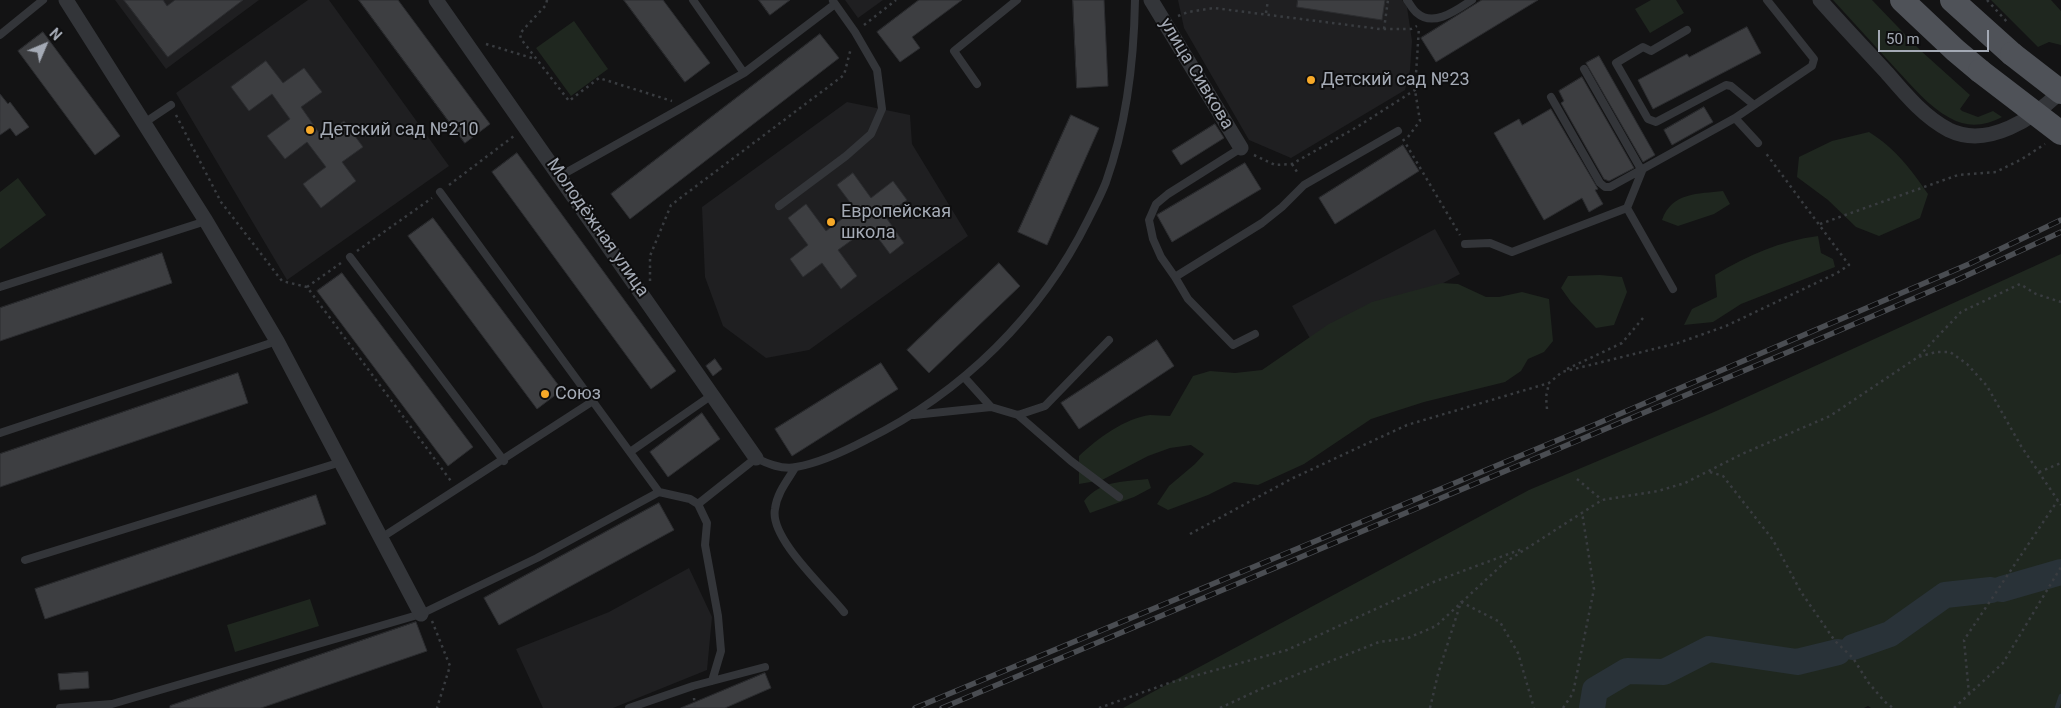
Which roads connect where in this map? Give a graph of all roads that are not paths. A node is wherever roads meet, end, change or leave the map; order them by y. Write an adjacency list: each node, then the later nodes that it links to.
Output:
1 (43, 0): 17 (lane)
2 (66, 0): 27 (street)
3 (436, 0): 33 (street, Молодёжная улица)
4 (693, 0): 20 (lane)
5 (1017, 0): 21 (lane)
6 (1134, 0): 46 (lane)
7 (1151, 0): 31 (street, улица Сивкова)
8 (1407, 0): 9 (lane)
9 (1472, 0)
10 (1767, 0): 25 (lane)
11 (1820, 0): 22 (street)
12 (1902, 0): 29 (main road, bridge)
13 (1952, 0): 18 (main road)
14 (1969, 0): 18 (street)
15 (833, 2): 20 (lane); 35 (lane)
16 (1687, 30): 25 (lane)
17 (0, 35)
18 (2012, 54): 22 (main road, bridge)
19 (1584, 69): 32 (lane)
20 (744, 73): 33 (lane)
21 (977, 84)
22 (2061, 91)
23 (1551, 97): 32 (lane)
24 (171, 105): 27 (lane)
25 (1754, 105): 26 (lane)
26 (1734, 118): 30 (lane); 32 (lane)
27 (144, 123): 37 (street)
28 (1398, 131): 40 (lane)
29 (2053, 138)
30 (1758, 142)
31 (1242, 148): 40 (lane)
32 (1642, 171): 36 (lane)
33 (560, 176): 47 (street, Молодёжная улица)
34 (440, 192): 48 (lane)
35 (779, 206)
36 (1627, 208): 38 (lane); 42 (lane)
37 (206, 220): 41 (lane); 45 (street)
38 (1465, 244)
39 (350, 257): 55 (lane)
40 (1175, 277): 43 (lane)
41 (0, 287)
42 (1673, 289)
43 (1255, 334)
44 (1109, 340): 51 (lane)
45 (277, 341): 52 (lane); 56 (street)
46 (964, 377): 49 (lane); 50 (lane)
47 (712, 395): 53 (lane); 54 (street, Молодёжная улица)
48 (593, 401): 53 (lane); 55 (lane)
49 (991, 406): 50 (lane); 51 (lane)
50 (912, 415): 57 (lane)
51 (1018, 415): 59 (lane)
52 (0, 433)
53 (630, 452): 58 (lane)
54 (756, 458): 57 (lane); 60 (lane)
55 (504, 461): 61 (lane)
56 (341, 462): 61 (street); 62 (lane)
57 (795, 468): 63 (lane)
58 (659, 492): 60 (lane); 64 (lane)
59 (1119, 497)
60 (698, 504): 66 (lane)
61 (381, 538): 64 (street)
62 (25, 560)
63 (844, 612)
64 (424, 613): 67 (lane)
65 (765, 666): 66 (lane)
66 (712, 681): 68 (lane)
67 (60, 708)
68 (629, 708)

